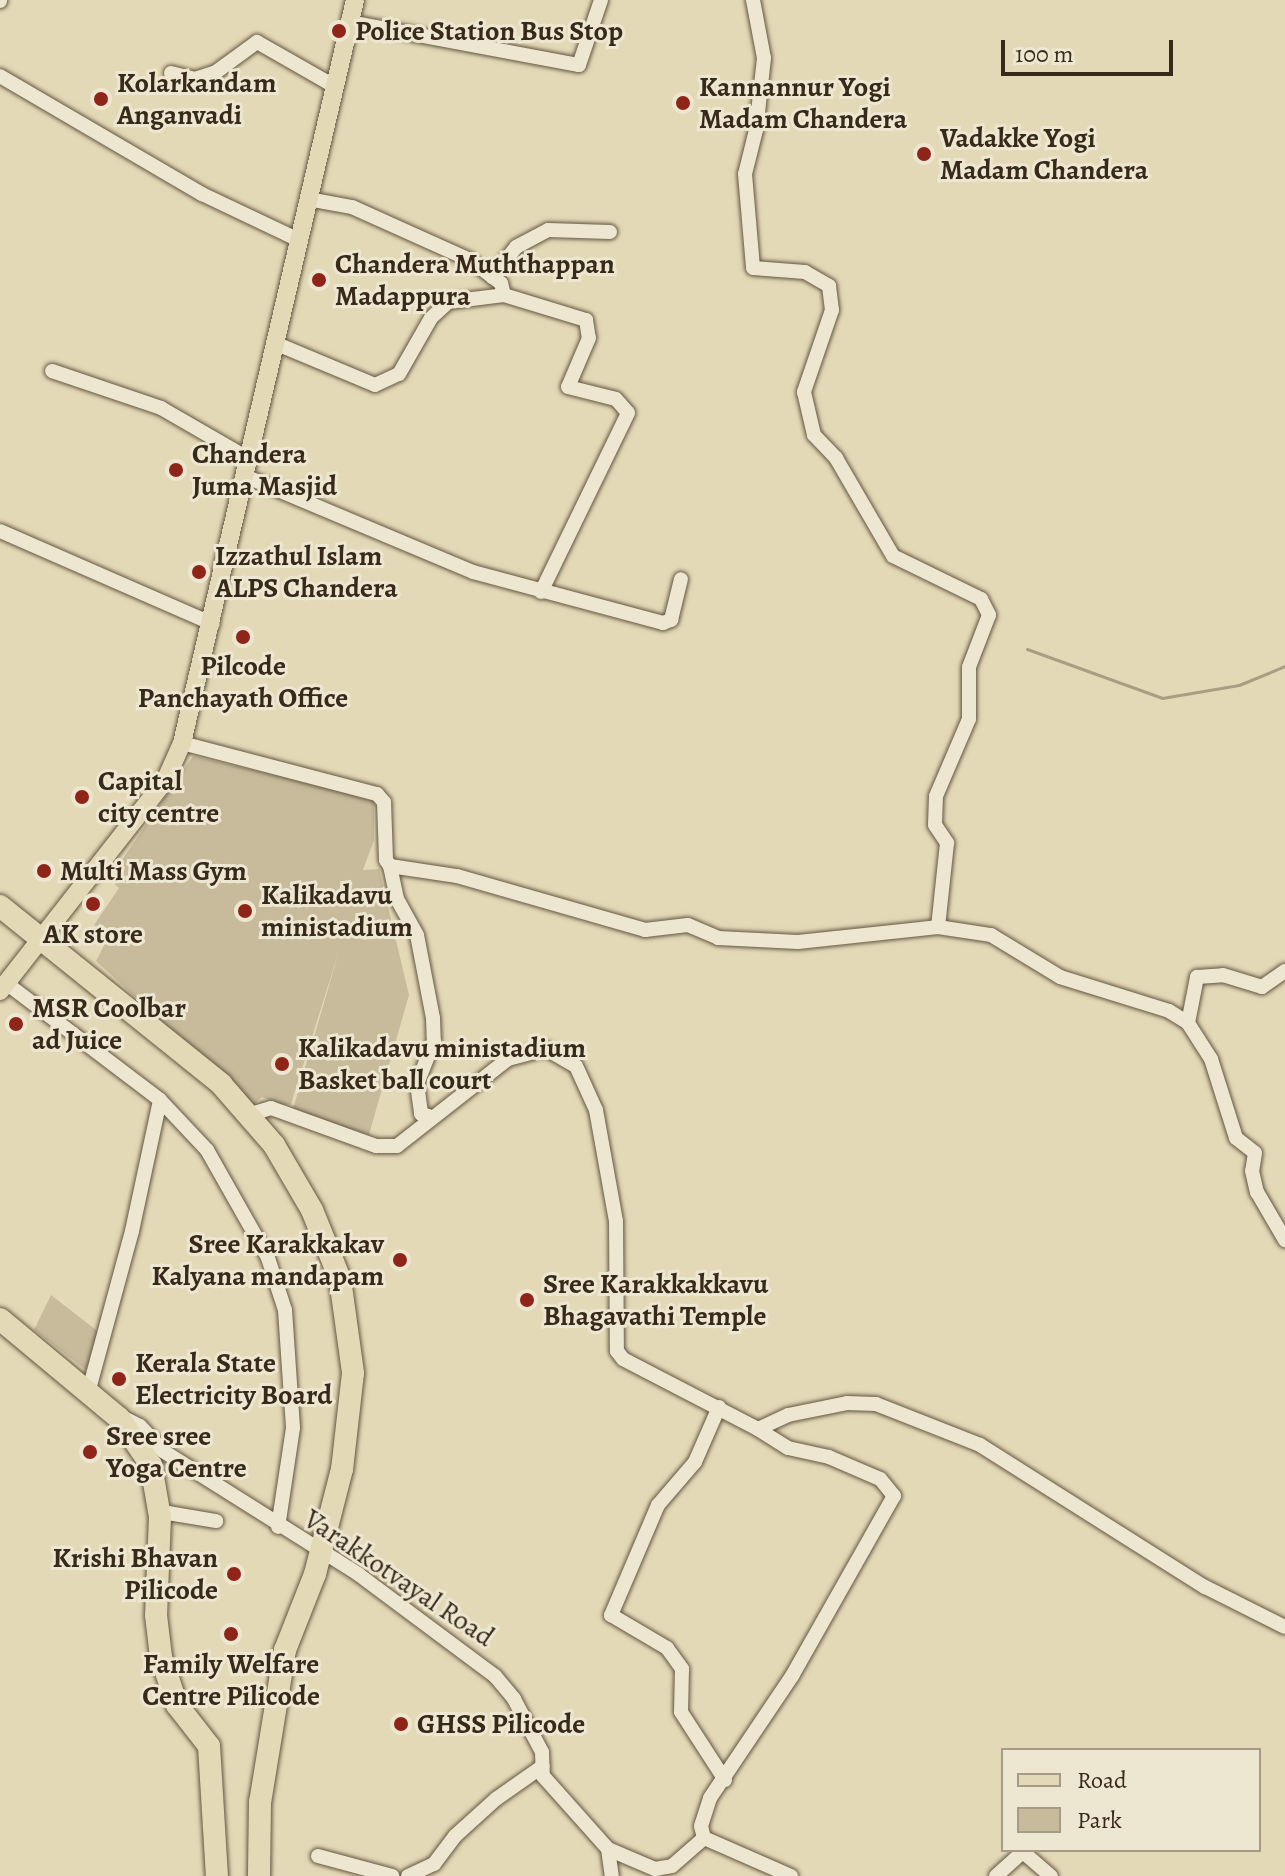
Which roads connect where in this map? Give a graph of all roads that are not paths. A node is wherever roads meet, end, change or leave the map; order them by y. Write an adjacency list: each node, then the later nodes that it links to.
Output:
1 (355, 0): 4 (main road)
2 (601, 0): 4 (street)
3 (753, 0): 23 (street)
4 (349, 22): 7 (main road)
5 (171, 73): 7 (street)
6 (0, 76): 10 (street)
7 (334, 86): 8 (main road)
8 (308, 199): 10 (main road); 11 (street)
9 (610, 232): 11 (street)
10 (299, 240): 13 (main road)
11 (492, 277): 12 (street)
12 (504, 295): 13 (street); 18 (street)
13 (277, 344): 15 (main road)
14 (52, 371): 15 (street)
15 (249, 469): 18 (street); 19 (main road)
16 (0, 531): 19 (street)
17 (681, 579): 18 (street)
18 (541, 592)
19 (213, 624): 20 (main road)
20 (182, 743): 21 (street); 24 (main road)
21 (390, 866): 23 (street); 30 (street)
22 (0, 906): 24 (highway)
23 (938, 927): 27 (street)
24 (42, 936): 26 (main road); 29 (highway)
25 (1285, 971): 27 (street)
26 (3, 987): 28 (street)
27 (1188, 1023): 31 (street)
28 (160, 1100): 33 (street); 39 (street)
29 (248, 1115): 30 (street); 40 (highway)
30 (429, 1116): 34 (street)
31 (1285, 1240)
32 (0, 1319): 33 (highway)
33 (88, 1393): 35 (highway)
34 (719, 1407): 36 (street); 43 (street)
35 (119, 1418): 37 (highway); 39 (street, Varakkotvayal Road)
36 (758, 1429): 41 (street); 43 (street)
37 (160, 1517): 38 (street); 47 (highway)
38 (216, 1521)
39 (278, 1527): 40 (street, Varakkotvayal Road)
40 (320, 1554): 42 (street, Varakkotvayal Road); 48 (highway)
41 (1285, 1627)
42 (543, 1766): 45 (street, Varakkotvayal Road); 50 (street)
43 (725, 1780): 44 (street)
44 (704, 1838): 45 (street); 52 (street)
45 (608, 1849): 51 (street)
46 (318, 1856): 49 (street)
47 (217, 1876)
48 (259, 1876)
49 (392, 1876)
50 (408, 1876)
51 (612, 1876)
52 (791, 1876)
53 (996, 1876): 54 (street)
54 (1051, 1876)

